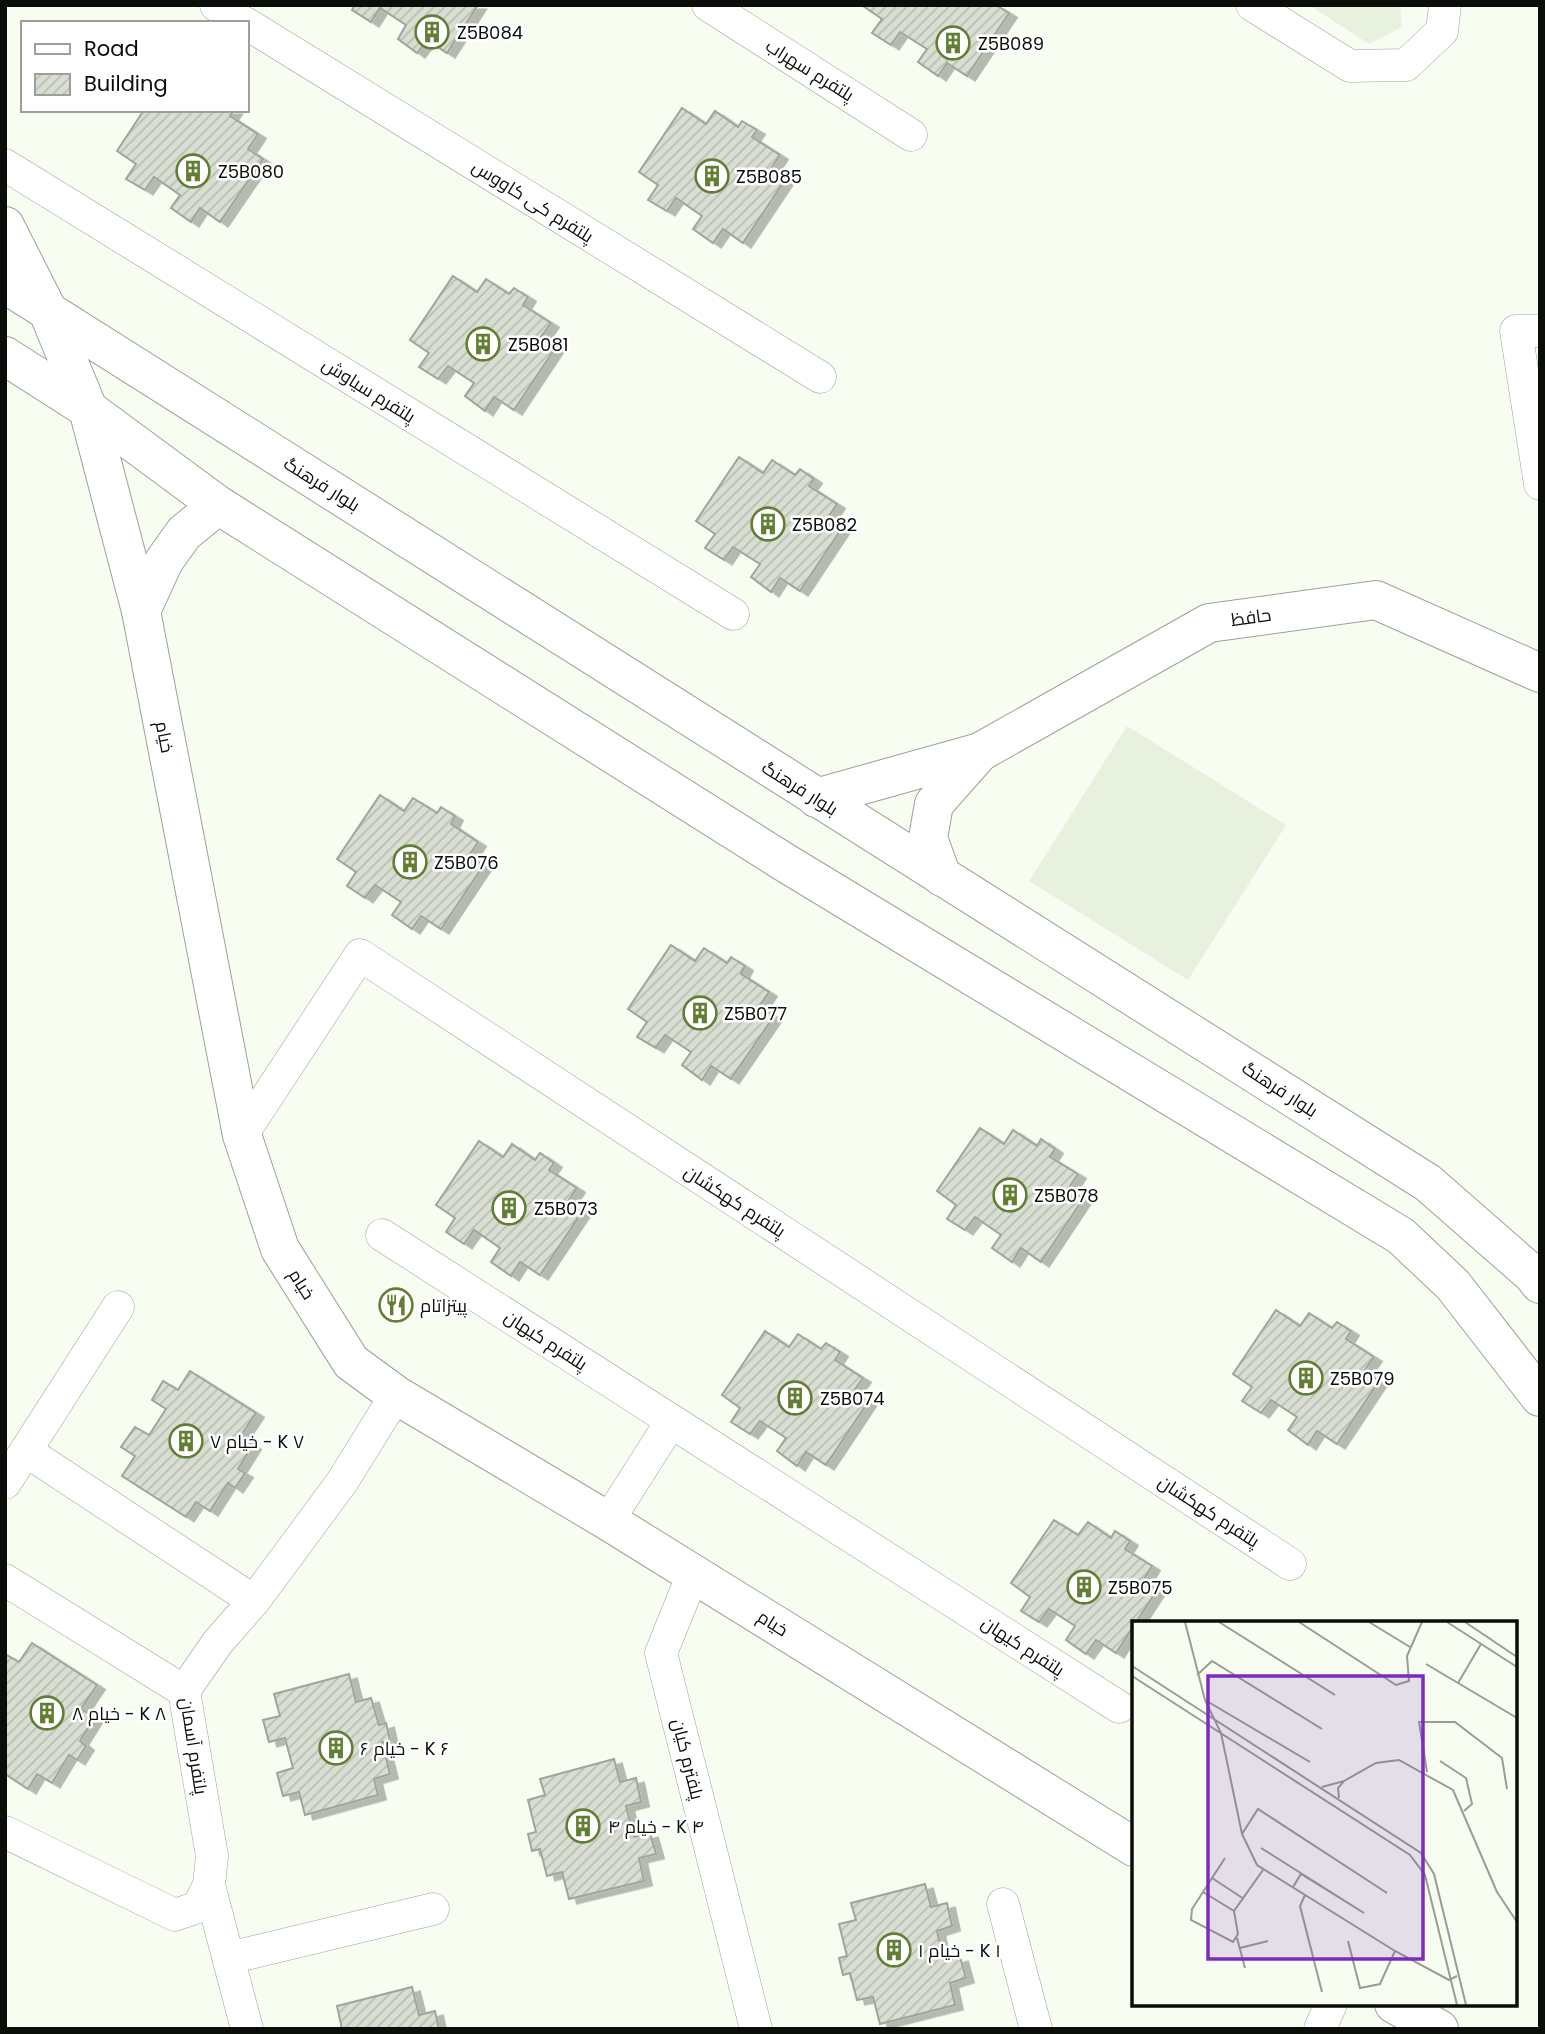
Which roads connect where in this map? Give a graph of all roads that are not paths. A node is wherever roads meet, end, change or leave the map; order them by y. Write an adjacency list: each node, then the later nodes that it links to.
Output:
1 (216, 5): 5 (street, پلتفرم کی کاووس)
2 (708, 5): 7 (street, پلتفرم سهراب)
3 (1252, 5): 4 (street)
4 (1445, 5)
5 (240, 21)
6 (248, 26): 14 (street, پلتفرم کی کاووس)
7 (912, 135)
8 (5, 165): 19 (street, پلتفرم سیاوش)
9 (5, 226): 11 (main road, خیام)
10 (5, 284): 11 (main road, بلوار فرهنگ)
11 (47, 309): 15 (main road, خیام); 22 (main road, بلوار فرهنگ)
12 (1540, 331): 16 (street)
13 (5, 356): 15 (main road)
14 (820, 377)
15 (89, 409): 17 (main road); 18 (main road, خیام)
16 (1540, 484)
17 (218, 505): 18 (main road); 29 (main road)
18 (141, 611): 24 (main road, خیام)
19 (733, 614)
20 (1540, 673): 21 (main road, حافظ)
21 (980, 752): 22 (main road); 23 (main road)
22 (816, 798): 23 (main road, بلوار فرهنگ)
23 (942, 877): 26 (main road, بلوار فرهنگ)
24 (242, 1135): 28 (main road, خیام); 33 (street, پلتفرم کهکشان)
25 (382, 1235): 32 (street, پلتفرم کیهان)
26 (1540, 1284)
27 (118, 1307): 30 (street)
28 (396, 1395): 32 (main road, خیام); 36 (street, پلتفرم آسمان)
29 (1540, 1397)
30 (26, 1451): 31 (street); 36 (street)
31 (5, 1482)
32 (608, 1521): 34 (main road, خیام)
33 (1290, 1564)
34 (693, 1574): 39 (main road, خیام); 47 (street, پلفترم کیان)
35 (5, 1580): 37 (street)
36 (254, 1601): 37 (street, پلتفرم آسمان)
37 (184, 1691): 40 (street, پلتفرم آسمان)
38 (5, 1832): 40 (street)
39 (1132, 1846)
40 (209, 1885): 43 (street, پلتفرم آسمان)
41 (1003, 1904): 48 (street)
42 (433, 1909): 43 (street)
43 (229, 1958): 46 (street, پلتفرم آسمان)
44 (1330, 2006): 49 (street)
45 (1398, 2006): 50 (main road)
46 (247, 2029)
47 (756, 2029)
48 (1036, 2029)
49 (1320, 2029)
50 (1439, 2029)

